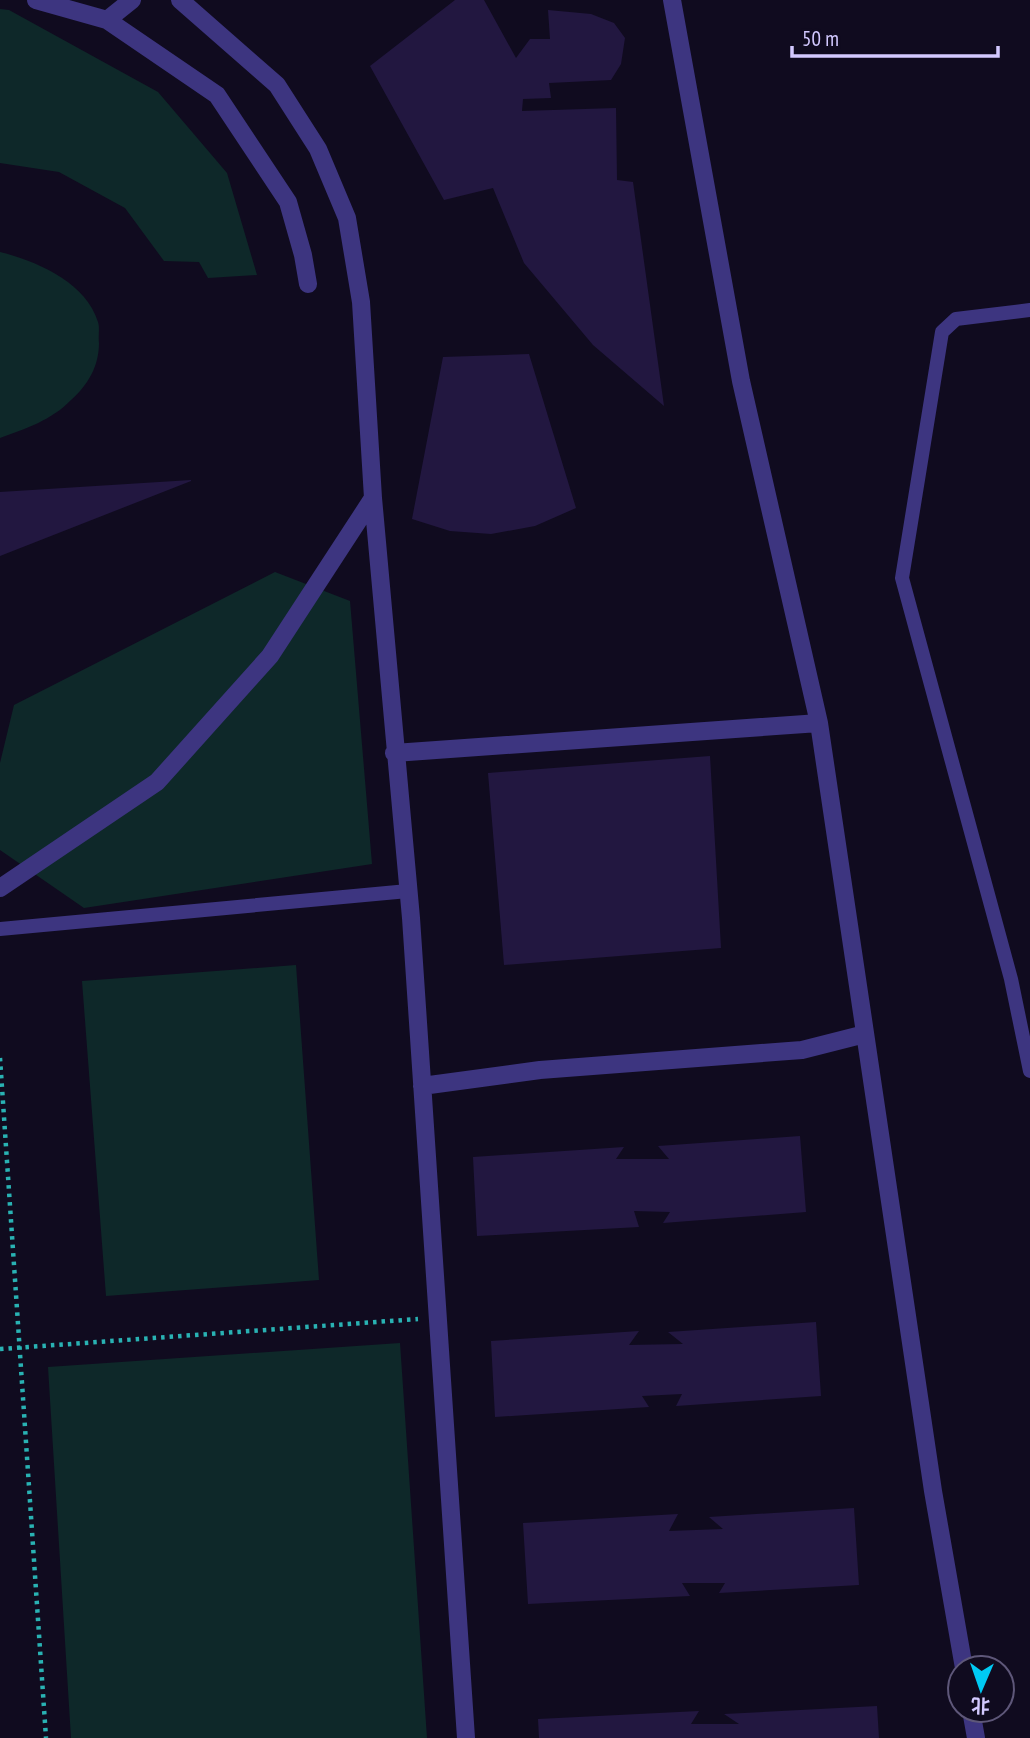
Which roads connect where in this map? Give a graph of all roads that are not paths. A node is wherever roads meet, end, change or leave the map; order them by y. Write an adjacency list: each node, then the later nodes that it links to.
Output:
1 (36, 0): 6 (street)
2 (108, 0): 6 (street)
3 (132, 0): 6 (street)
4 (180, 0): 9 (street)
5 (672, 0): 10 (street)
6 (107, 20): 7 (street)
7 (308, 284)
8 (1030, 310): 16 (lane)
9 (373, 499): 11 (street); 12 (street)
10 (819, 723): 11 (street); 15 (street)
11 (394, 753): 13 (street)
12 (0, 888)
13 (408, 891): 14 (lane); 17 (street)
14 (0, 929)
15 (865, 1034): 17 (street); 18 (street)
16 (1030, 1071)
17 (422, 1086): 19 (street)
18 (962, 1654)
19 (466, 1738)

